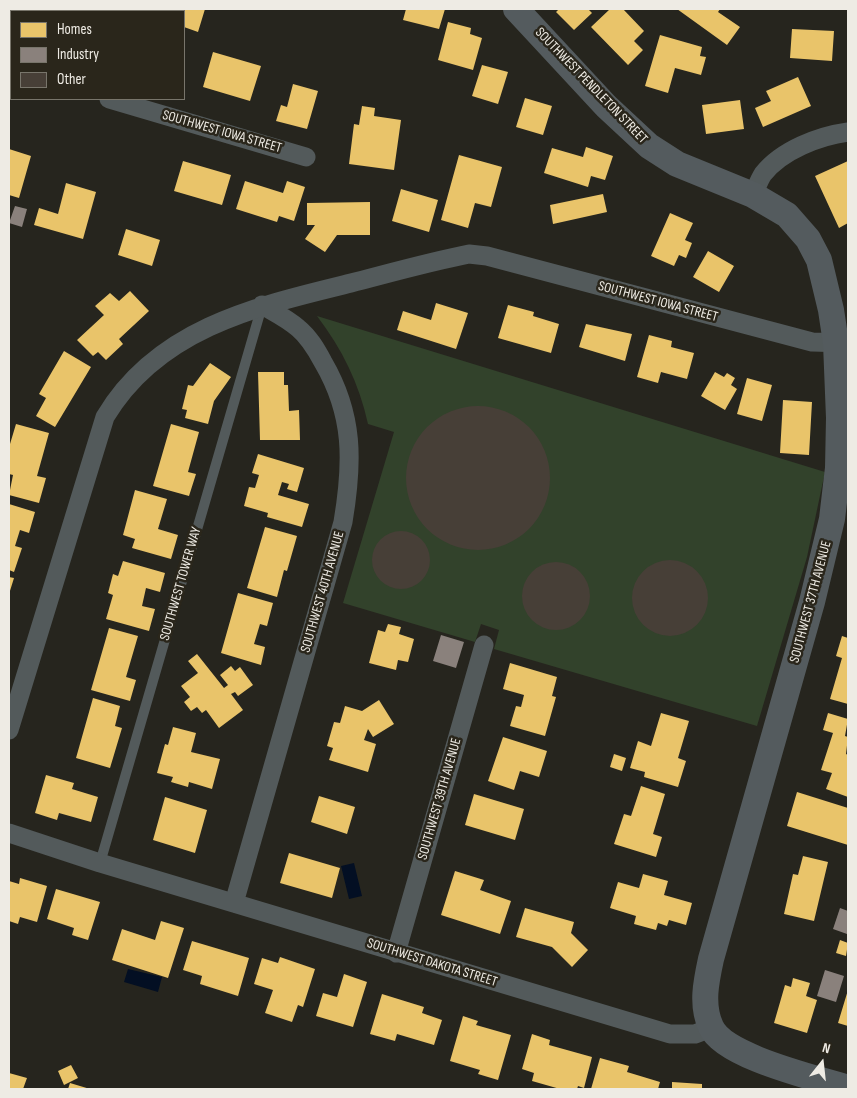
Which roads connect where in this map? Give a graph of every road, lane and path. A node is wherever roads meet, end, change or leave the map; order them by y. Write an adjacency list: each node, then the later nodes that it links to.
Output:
1 (516, 9): 5 (street, SOUTHWEST PENDLETON STREET)
2 (112, 100): 4 (street, SOUTHWEST IOWA STREET)
3 (848, 132): 5 (street)
4 (306, 157)
5 (753, 195): 7 (street, SOUTHWEST 37TH AVENUE)
6 (262, 305): 7 (street, SOUTHWEST IOWA STREET); 9 (street); 11 (lane, SOUTHWEST TOWER WAY); 12 (street, SOUTHWEST 40TH AVENUE)
7 (842, 343): 14 (street, SOUTHWEST 37TH AVENUE)
8 (484, 645): 13 (street, SOUTHWEST 39TH AVENUE)
9 (9, 730)
10 (9, 833): 11 (street, SOUTHWEST DAKOTA STREET)
11 (100, 863): 12 (street, SOUTHWEST DAKOTA STREET)
12 (234, 902): 13 (street, SOUTHWEST DAKOTA STREET)
13 (396, 953): 14 (street, SOUTHWEST DAKOTA STREET)
14 (711, 1028): 15 (street)
15 (809, 1083): 16 (street)
16 (848, 1088)

